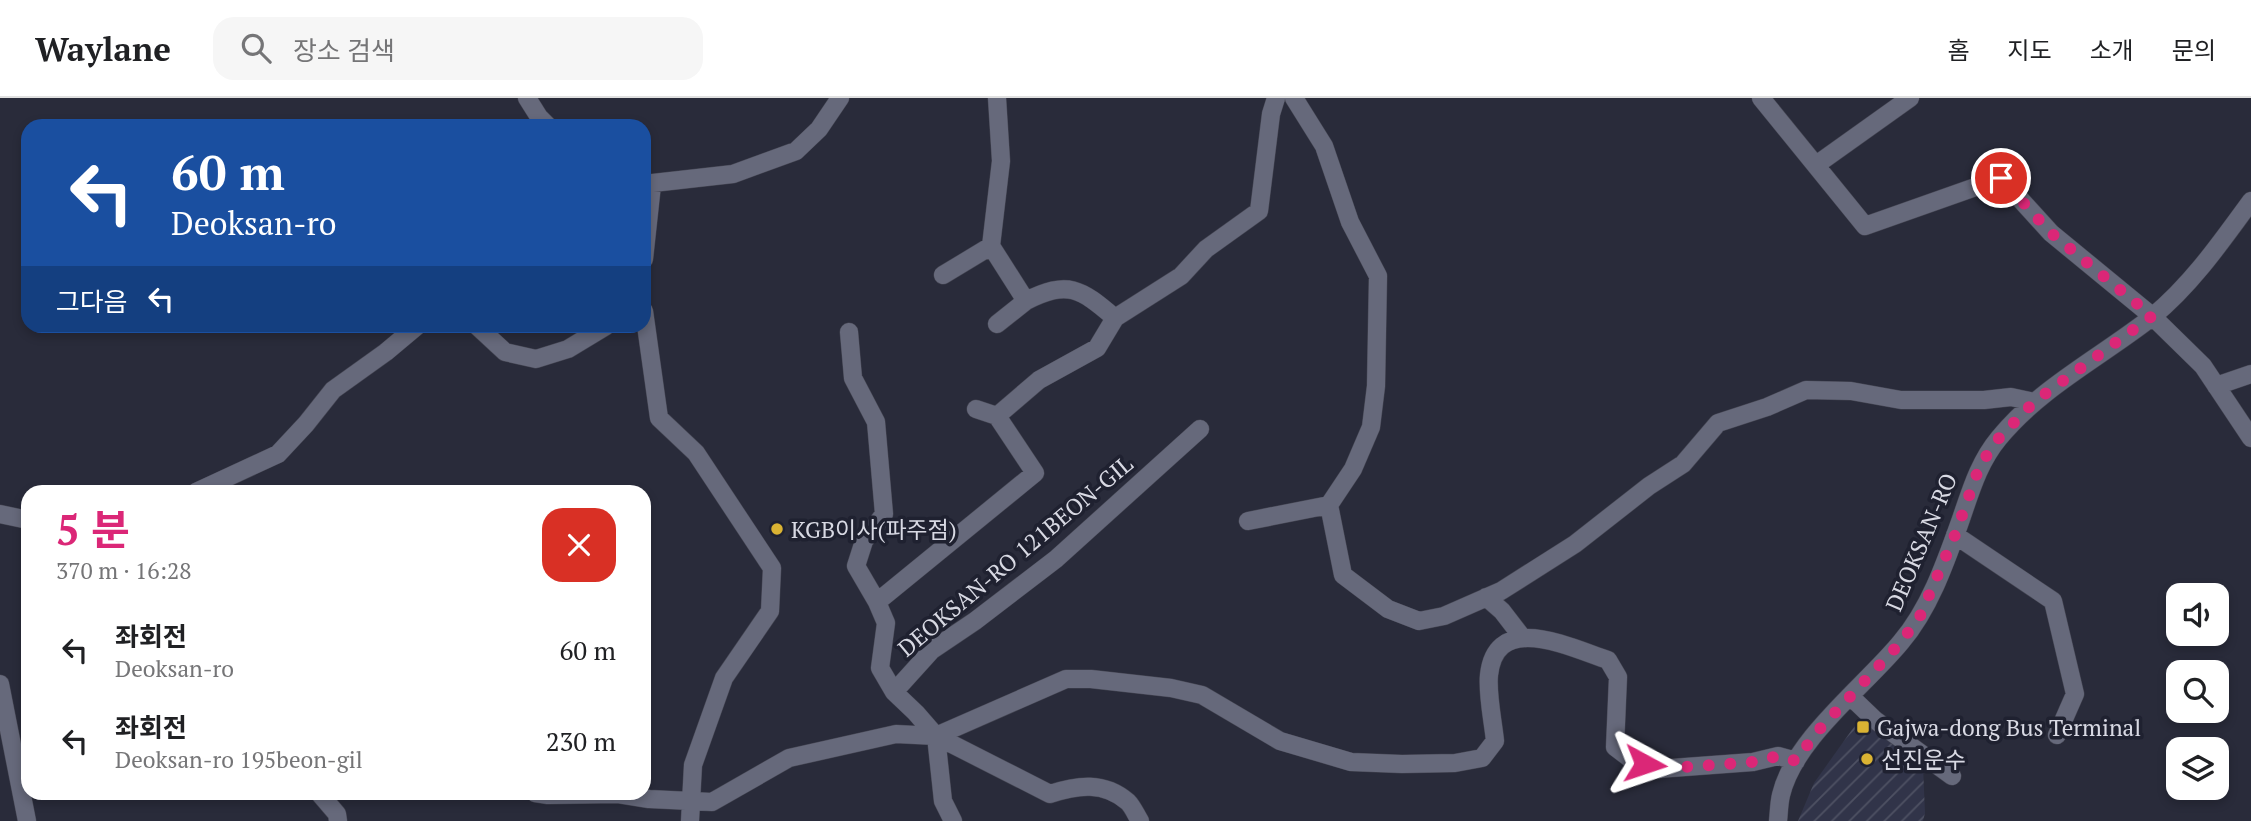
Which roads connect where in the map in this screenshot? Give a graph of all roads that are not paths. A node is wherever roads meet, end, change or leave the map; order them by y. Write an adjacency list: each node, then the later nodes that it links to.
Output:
1 (527, 98): 8 (street)
2 (839, 98): 10 (street)
3 (997, 98): 12 (street)
4 (1276, 98): 16 (street)
5 (1294, 98): 31 (street)
6 (1761, 98): 9 (street)
7 (1910, 98): 9 (street)
8 (541, 119)
9 (1816, 165): 15 (street)
10 (651, 185)
11 (2251, 201): 15 (street, DEOKSAN-RO)
12 (991, 247): 13 (street); 14 (street)
13 (943, 275)
14 (1026, 301): 16 (street); 17 (street)
15 (2152, 316): 24 (street); 25 (street, DEOKSAN-RO)
16 (1115, 318): 27 (street)
17 (997, 324)
18 (849, 332): 37 (street, DEOKSAN-RO 121BEON-GIL)
19 (408, 333): 30 (street)
20 (485, 333): 21 (street)
21 (594, 333)
22 (647, 333): 50 (street)
23 (2251, 374): 24 (street)
24 (2216, 386): 29 (street)
25 (2034, 402): 35 (street, DEOKSAN-RO); 36 (street)
26 (976, 409): 27 (street)
27 (997, 416): 37 (street)
28 (1200, 429): 40 (street, DEOKSAN-RO 121BEON-GIL)
29 (2251, 438)
30 (211, 485)
31 (1329, 505): 34 (street); 36 (street)
32 (0, 514): 33 (street)
33 (21, 518)
34 (1248, 521)
35 (1955, 535): 41 (street, DEOKSAN-RO); 42 (street)
36 (1486, 597): 38 (street)
37 (877, 602): 40 (street, DEOKSAN-RO 121BEON-GIL)
38 (1522, 637): 43 (street); 44 (street)
39 (0, 684): 46 (street)
40 (894, 692): 43 (street, DEOKSAN-RO 121BEON-GIL)
41 (1850, 696): 44 (street, DEOKSAN-RO); 45 (street)
42 (2056, 735)
43 (936, 736): 50 (street); 54 (street); 55 (street)
44 (1796, 761): 56 (street, DEOKSAN-RO)
45 (1952, 776)
46 (21, 791)
47 (651, 798): 50 (street)
48 (23, 800): 51 (street)
49 (325, 800): 52 (street)
50 (691, 802): 53 (street)
51 (27, 821)
52 (338, 821)
53 (691, 821)
54 (953, 821)
55 (1140, 821)
56 (1778, 821)

